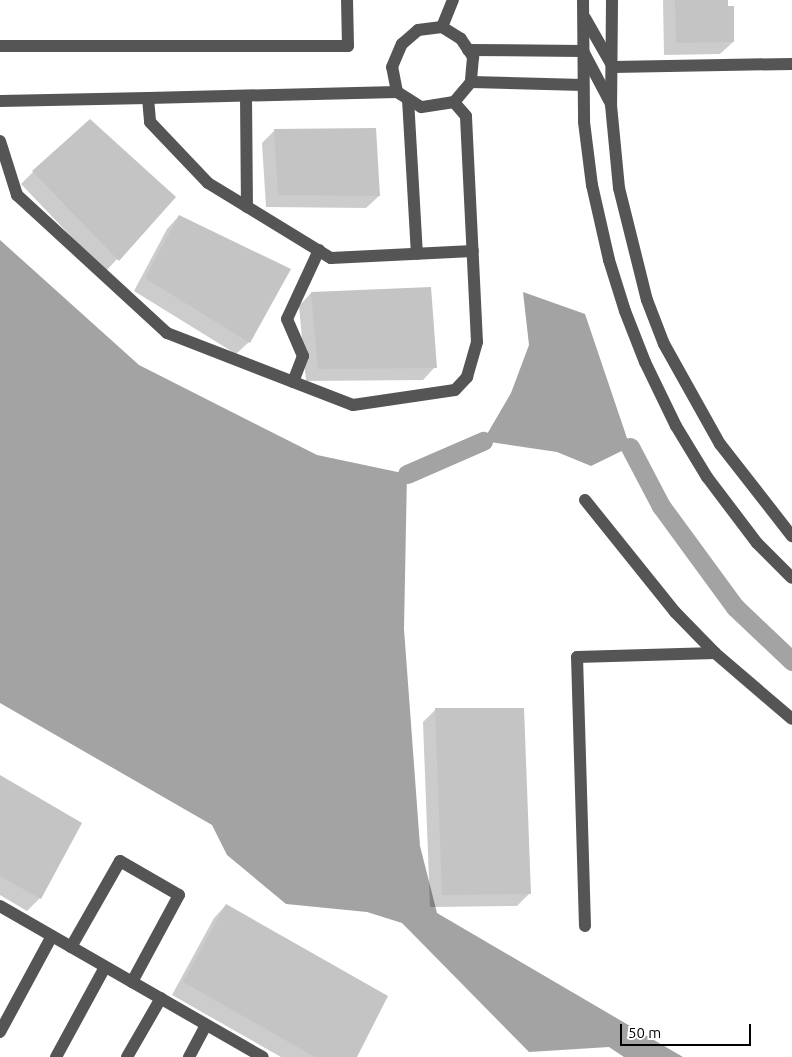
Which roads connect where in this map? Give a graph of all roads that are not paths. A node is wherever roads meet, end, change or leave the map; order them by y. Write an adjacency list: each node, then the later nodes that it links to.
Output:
1 (347, 0): 7 (street)
2 (452, 0): 6 (street)
3 (583, 0): 5 (street)
4 (612, 0): 11 (street)
5 (583, 16): 9 (street); 11 (street)
6 (442, 27): 8 (street); 15 (street)
7 (0, 46)
8 (468, 50): 9 (street); 12 (street)
9 (583, 51): 13 (street); 19 (street)
10 (792, 64): 11 (street)
11 (613, 67): 19 (street)
12 (471, 82): 13 (street); 18 (street)
13 (583, 85): 28 (street)
14 (246, 96): 15 (street); 16 (street); 21 (street)
15 (402, 96): 18 (street); 24 (street)
16 (148, 98): 17 (street); 21 (street)
17 (0, 101)
18 (454, 102): 23 (street)
19 (611, 104): 27 (street)
20 (0, 141): 25 (street)
21 (248, 207): 22 (street)
22 (319, 250): 24 (street); 25 (street)
23 (473, 251): 24 (street); 25 (street)
24 (417, 254)
25 (293, 382)
26 (585, 500): 29 (street)
27 (792, 536)
28 (792, 578)
29 (715, 653): 30 (street); 32 (street)
30 (792, 719)
31 (1, 909): 33 (street)
32 (585, 926)
33 (52, 936): 34 (street); 39 (street)
34 (71, 947): 35 (street); 36 (street)
35 (105, 967): 36 (street); 41 (street)
36 (132, 982): 37 (street)
37 (161, 998): 38 (street); 42 (street)
38 (206, 1025): 40 (street); 43 (street)
39 (0, 1032)
40 (257, 1056)
41 (56, 1057)
42 (127, 1057)
43 (189, 1057)

